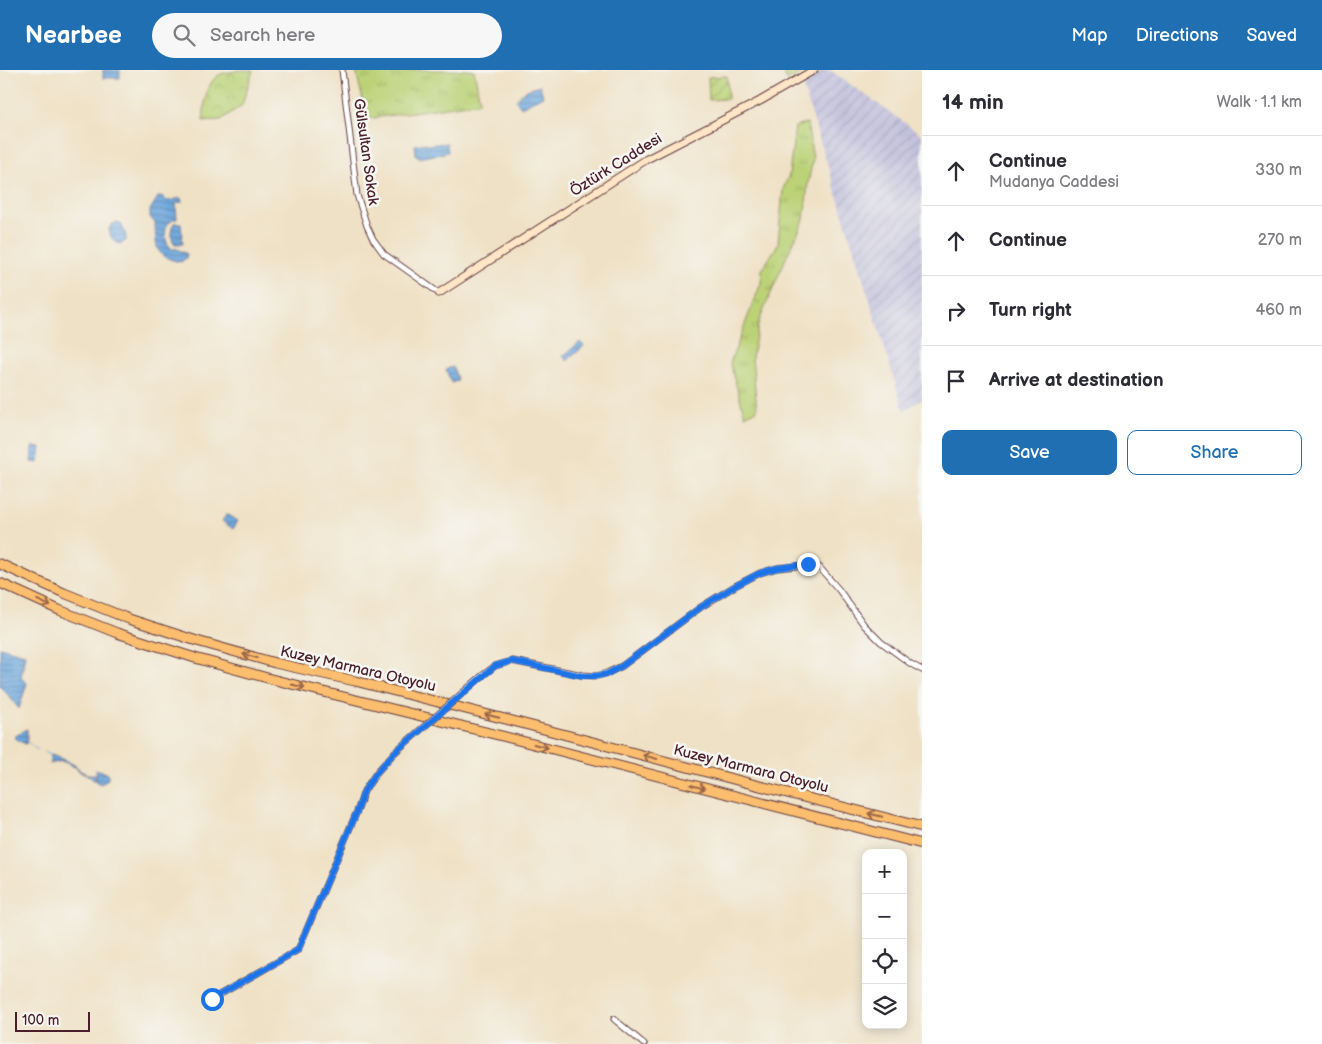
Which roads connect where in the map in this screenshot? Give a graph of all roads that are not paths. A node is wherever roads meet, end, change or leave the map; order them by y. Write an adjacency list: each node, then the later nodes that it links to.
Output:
1 (342, 70): 3 (street, Gülsultan Sokak)
2 (814, 70): 3 (street, Öztürk Caddesi)
3 (439, 293)
4 (0, 564): 7 (highway, Kuzey Marmara Otoyolu, one-way to 4)
5 (0, 583): 8 (highway, Kuzey Marmara Otoyolu, one-way to 8)
6 (922, 670): 9 (street, bridge)
7 (922, 826)
8 (922, 844)
9 (212, 999)
10 (614, 1019): 11 (street)
11 (644, 1044)

